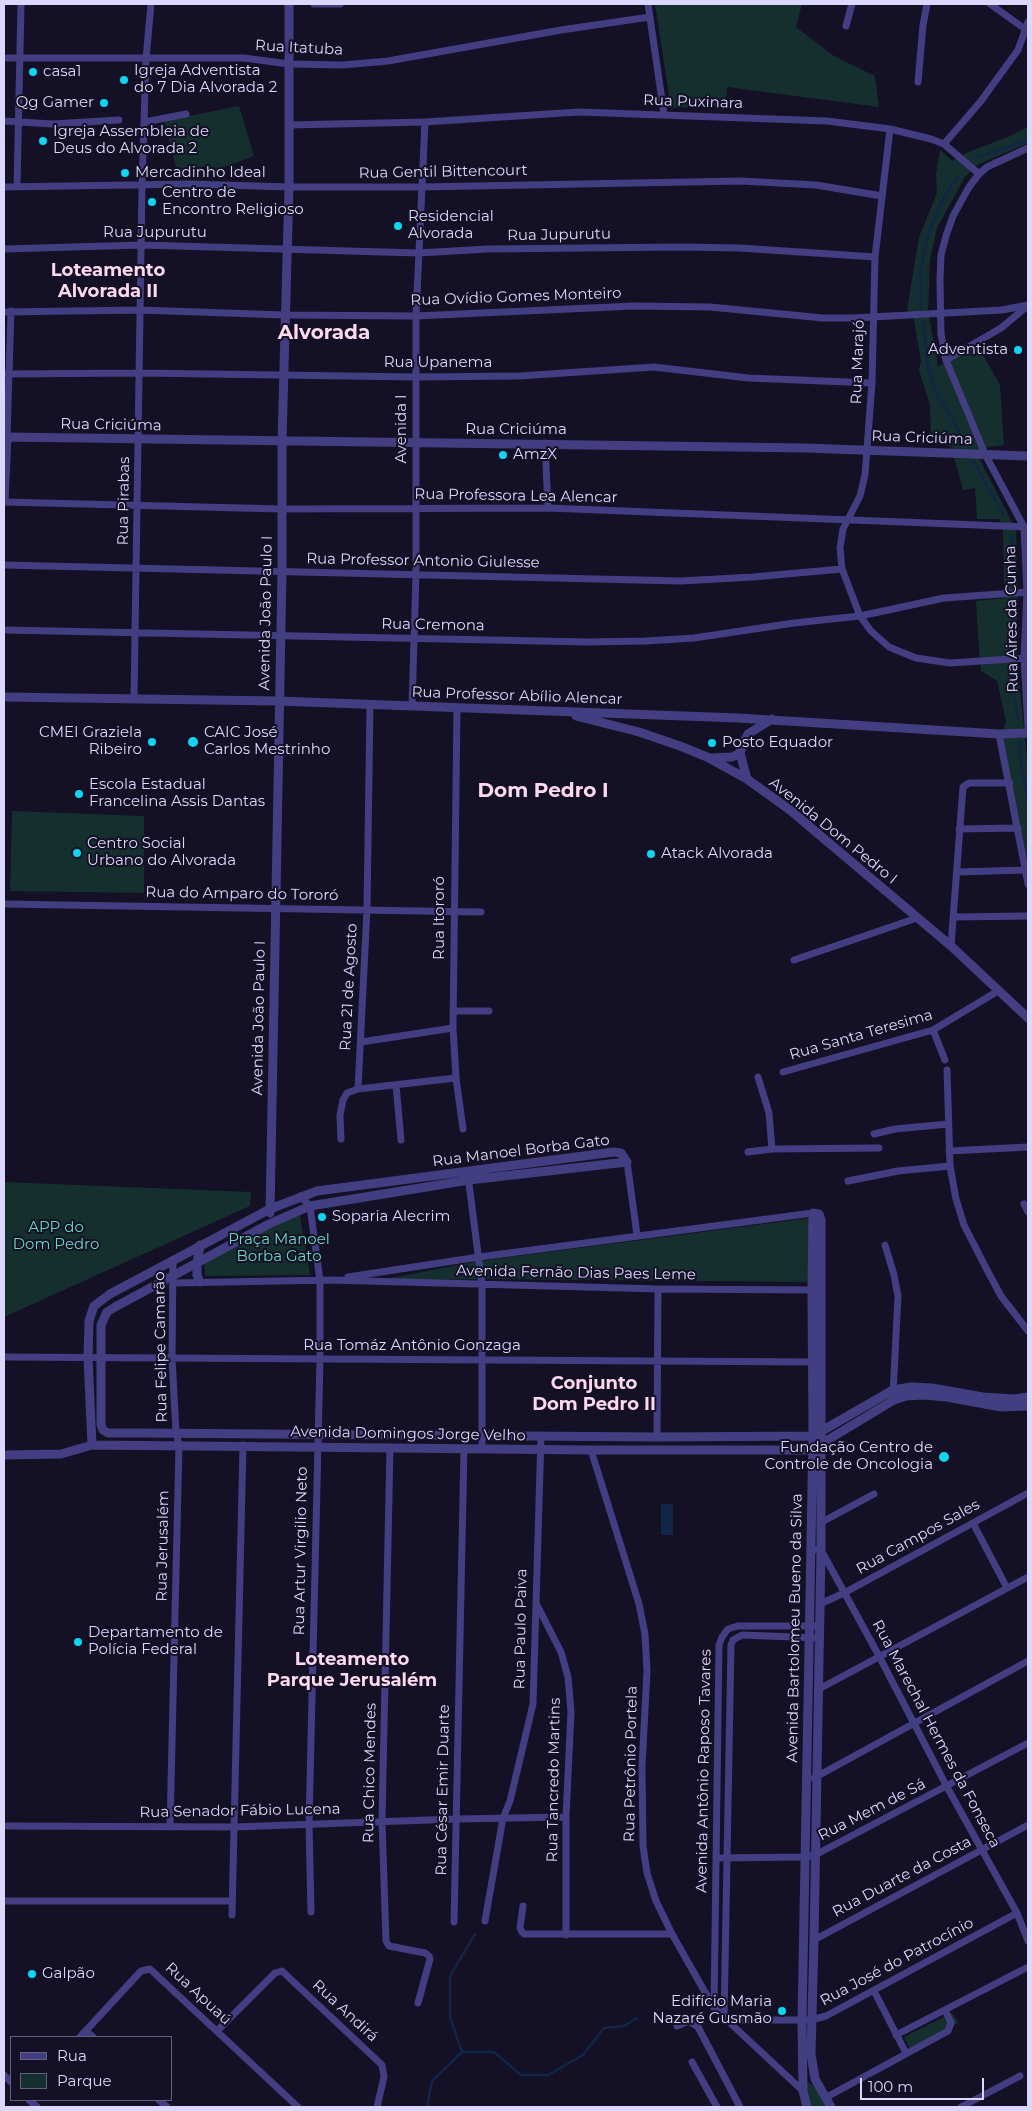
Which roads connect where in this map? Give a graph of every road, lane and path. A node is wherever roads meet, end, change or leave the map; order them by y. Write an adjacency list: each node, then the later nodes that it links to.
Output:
1 (21, 4): 14 (street)
2 (152, 4): 15 (street, Rua Pirabas)
3 (288, 4): 16 (street, Avenida João Paulo I)
4 (314, 4): 5 (street)
5 (340, 4)
6 (648, 4): 10 (street)
7 (852, 4): 12 (street)
8 (927, 4): 17 (street)
9 (990, 4): 11 (street)
10 (650, 18): 16 (street, Rua Itatuba); 19 (street)
11 (1027, 25): 27 (street)
12 (846, 26)
13 (4, 58): 14 (street, Rua Itatuba)
14 (20, 58): 15 (street, Rua Itatuba); 22 (street)
15 (146, 59): 16 (street, Rua Itatuba); 23 (street, Rua Pirabas)
16 (289, 64): 25 (street, Avenida João Paulo I)
17 (918, 82)
18 (186, 114): 23 (street)
19 (664, 114): 24 (street, Rua Puxinara); 26 (street, Rua Puxinara)
20 (120, 120): 22 (street)
21 (4, 121): 22 (street)
22 (17, 122): 32 (street)
23 (145, 122): 30 (street, Rua Pirabas)
24 (425, 122): 25 (street, Rua Puxinara); 34 (street, Avenida I)
25 (288, 125): 33 (street, Avenida João Paulo I)
26 (890, 129): 27 (street, Rua Puxinara); 35 (street, Rua Marajó)
27 (944, 144): 29 (street)
28 (1028, 148): 29 (street, Rua Aires da Cunha)
29 (979, 174): 44 (street, Rua Aires da Cunha)
30 (142, 185): 32 (street, Rua Gentil Bittencourt); 33 (street, Rua Gentil Bittencourt); 36 (street, Rua Pirabas)
31 (4, 187): 32 (street, Rua Gentil Bittencourt)
32 (16, 187)
33 (289, 187): 34 (street, Rua Gentil Bittencourt); 38 (street, Avenida João Paulo I)
34 (421, 187): 35 (street, Rua Gentil Bittencourt); 39 (street, Avenida I)
35 (882, 196): 40 (street, Rua Marajó)
36 (142, 245): 37 (street, Rua Jupurutu); 38 (street, Rua Jupurutu); 42 (street, Rua Pirabas)
37 (4, 249)
38 (287, 250): 39 (street, Rua Jupurutu); 45 (street, Avenida João Paulo I)
39 (418, 253): 40 (street, Rua Jupurutu); 46 (street, Avenida I)
40 (875, 257): 47 (street, Rua Marajó)
41 (1028, 305): 44 (street, Rua Ovídio Gomes Monteiro); 48 (street)
42 (140, 310): 43 (street, Rua Ovídio Gomes Monteiro); 45 (street, Rua Ovídio Gomes Monteiro); 49 (street, Rua Pirabas)
43 (7, 312): 50 (street)
44 (940, 314): 47 (street, Rua Ovídio Gomes Monteiro); 48 (street, Rua Aires da Cunha)
45 (285, 315): 46 (street, Rua Ovídio Gomes Monteiro); 51 (street, Avenida João Paulo I)
46 (416, 316): 47 (street, Rua Ovídio Gomes Monteiro); 52 (street, Avenida I)
47 (874, 317): 53 (street, Rua Marajó)
48 (946, 360): 60 (street, Rua Aires da Cunha)
49 (140, 373): 50 (street, Rua Upanema); 51 (street, Rua Upanema); 55 (street, Rua Pirabas)
50 (6, 374): 54 (street)
51 (284, 376): 52 (street, Rua Upanema); 56 (street, Avenida João Paulo I)
52 (416, 377): 53 (street, Rua Upanema); 58 (street, Avenida I)
53 (872, 383): 59 (street, Rua Marajó)
54 (5, 437): 55 (street, Rua Criciúma); 62 (street)
55 (139, 440): 56 (street, Rua Criciúma); 63 (street, Rua Pirabas)
56 (282, 441): 58 (street, Rua Criciúma); 66 (street, Avenida João Paulo I)
57 (545, 443): 58 (street, Rua Criciúma); 59 (street, Rua Criciúma); 65 (street)
58 (416, 444): 64 (street, Avenida I)
59 (867, 450): 60 (street, Rua Criciúma); 67 (street, Rua Marajó)
60 (985, 454): 61 (street, Rua Criciúma); 68 (street, Rua Aires da Cunha)
61 (1028, 456)
62 (4, 502): 63 (street, Rua Professora Lea Alencar)
63 (137, 504): 66 (street, Rua Professora Lea Alencar); 70 (street, Rua Pirabas)
64 (415, 508): 65 (street, Rua Professora Lea Alencar); 66 (street, Rua Professora Lea Alencar); 73 (street, Avenida I)
65 (548, 508): 67 (street, Rua Professora Lea Alencar)
66 (281, 509): 72 (street, Avenida João Paulo I)
67 (846, 519): 68 (street, Rua Professora Lea Alencar); 71 (street, Rua Marajó)
68 (1026, 527): 74 (street, Rua Aires da Cunha)
69 (4, 565): 70 (street, Rua Professor Antonio Giulesse)
70 (136, 567): 72 (street, Rua Professor Antonio Giulesse); 77 (street, Rua Pirabas)
71 (842, 569): 73 (street, Rua Professor Antonio Giulesse); 75 (street, Rua Marajó)
72 (282, 573): 73 (street, Rua Professor Antonio Giulesse); 78 (street, Avenida João Paulo I)
73 (416, 574): 79 (street, Avenida I)
74 (1028, 592): 75 (street, Rua Cremona); 80 (street, Rua Aires da Cunha)
75 (860, 616): 79 (street, Rua Cremona); 80 (street, Rua Marajó)
76 (4, 630): 77 (street, Rua Cremona)
77 (135, 632): 78 (street, Rua Cremona); 82 (street, Rua Pirabas)
78 (280, 635): 79 (street, Rua Cremona); 83 (street, Avenida João Paulo I)
79 (413, 638): 85 (street, Avenida I)
80 (1026, 658): 91 (street, Rua Aires da Cunha)
81 (4, 697): 82 (street, Rua Professor Abílio Alencar)
82 (134, 699): 83 (street, Rua Professor Abílio Alencar)
83 (278, 701): 84 (street, Rua Professor Abílio Alencar); 107 (street, Avenida João Paulo I)
84 (370, 705): 85 (street, Rua Professor Abílio Alencar); 106 (street, Rua 21 de Agosto)
85 (412, 706): 86 (street, Rua Professor Abílio Alencar)
86 (457, 708): 87 (street, Rua Professor Abílio Alencar); 108 (street, Rua Itororó)
87 (559, 712): 88 (street, Rua Professor Abílio Alencar); 92 (street, Avenida Dom Pedro I)
88 (644, 714): 89 (street, Rua Professor Abílio Alencar); 92 (street)
89 (738, 718): 90 (street, Rua Professor Abílio Alencar); 94 (street)
90 (772, 719): 94 (street); 95 (street, Rua Professor Abílio Alencar)
91 (1028, 727)
92 (639, 732): 97 (street, Avenida Dom Pedro I)
93 (1028, 733): 95 (street, Rua Professor Abílio Alencar)
94 (748, 734): 96 (street)
95 (999, 734): 99 (street)
96 (740, 753): 97 (street); 98 (street)
97 (707, 758): 98 (street, Avenida Dom Pedro I)
98 (748, 779): 112 (street, Avenida Dom Pedro I)
99 (1010, 783): 100 (street); 101 (street)
100 (1018, 828): 101 (street); 102 (street)
101 (959, 829): 103 (street)
102 (1027, 870): 103 (street); 104 (street)
103 (958, 872): 111 (street)
104 (1028, 884)
105 (4, 904): 107 (street, Rua do Amparo do Tororó)
106 (367, 909): 107 (street, Rua do Amparo do Tororó); 108 (street, Rua do Amparo do Tororó); 121 (street, Rua 21 de Agosto)
107 (274, 910): 147 (street, Avenida João Paulo I)
108 (453, 911): 109 (street, Rua do Amparo do Tororó); 116 (street, Rua Itororó)
109 (481, 912)
110 (1028, 916): 111 (street)
111 (954, 917): 113 (street)
112 (917, 918): 113 (street, Avenida Dom Pedro I); 114 (street)
113 (951, 946): 115 (street, Avenida Dom Pedro I)
114 (794, 960)
115 (998, 991): 118 (street, Avenida Dom Pedro I); 120 (street, Rua Santa Teresima)
116 (453, 1011): 117 (street); 119 (street, Rua Itororó)
117 (489, 1011)
118 (1028, 1018)
119 (453, 1028): 121 (street); 126 (street, Rua Itororó)
120 (933, 1030): 122 (street); 124 (street, Rua Santa Teresima)
121 (361, 1042): 128 (street, Rua 21 de Agosto)
122 (945, 1060)
123 (947, 1070): 129 (street)
124 (783, 1072)
125 (758, 1076): 136 (street)
126 (456, 1078): 127 (street); 130 (street, Rua Itororó)
127 (396, 1085): 128 (street); 133 (street)
128 (358, 1089): 132 (street)
129 (948, 1124): 131 (street); 137 (street)
130 (463, 1129)
131 (874, 1134)
132 (342, 1139)
133 (401, 1140)
134 (1028, 1147): 137 (street)
135 (879, 1148): 136 (street)
136 (772, 1149): 138 (street)
137 (949, 1151): 140 (street)
138 (748, 1152)
139 (627, 1162): 141 (street, Rua Manoel Borba Gato); 142 (street, Rua Manoel Borba Gato); 151 (street)
140 (950, 1166): 143 (street); 164 (street)
141 (467, 1170): 142 (street); 144 (street, Rua Manoel Borba Gato)
142 (469, 1180): 146 (street, Rua Manoel Borba Gato); 154 (street)
143 (848, 1181)
144 (300, 1196): 146 (street); 147 (street, Rua Manoel Borba Gato)
145 (1024, 1204): 148 (street)
146 (310, 1206): 150 (street, Rua Manoel Borba Gato); 159 (street, Rua Artur Virgilio Neto)
147 (270, 1209): 150 (street, Avenida João Paulo I); 152 (street, Rua Manoel Borba Gato)
148 (1028, 1212)
149 (813, 1213): 151 (street, Avenida Fernão Dias Paes Leme); 163 (street, Avenida Bartolomeu Bueno da Silva)
150 (269, 1224): 156 (street, Rua Manoel Borba Gato)
151 (637, 1235): 154 (street, Avenida Fernão Dias Paes Leme)
152 (200, 1245): 155 (street, Rua Manoel Borba Gato); 156 (street)
153 (885, 1245): 173 (street)
154 (479, 1257): 158 (street, Avenida Fernão Dias Paes Leme); 161 (street)
155 (173, 1260): 157 (street, Rua Felipe Camarão); 166 (street, Rua Manoel Borba Gato)
156 (197, 1263): 157 (street, Rua Manoel Borba Gato); 160 (street)
157 (173, 1279): 160 (street, Avenida Fernão Dias Paes Leme); 167 (street, Rua Manoel Borba Gato); 168 (street, Rua Felipe Camarão)
158 (330, 1280): 159 (street, Avenida Fernão Dias Paes Leme); 161 (street, Avenida Fernão Dias Paes Leme)
159 (320, 1281): 160 (street, Avenida Fernão Dias Paes Leme); 169 (street, Rua Artur Virgilio Neto)
160 (200, 1282)
161 (482, 1285): 162 (street, Avenida Fernão Dias Paes Leme); 170 (street)
162 (658, 1289): 163 (street, Avenida Fernão Dias Paes Leme); 171 (street)
163 (816, 1290): 172 (street, Avenida Bartolomeu Bueno da Silva)
164 (1028, 1331)
165 (4, 1357): 166 (street, Rua Tomáz Antônio Gonzaga)
166 (88, 1358): 167 (street, Rua Tomáz Antônio Gonzaga); 182 (street, Rua Manoel Borba Gato)
167 (100, 1358): 168 (street, Rua Tomáz Antônio Gonzaga); 175 (street, Rua Manoel Borba Gato)
168 (172, 1358): 169 (street, Rua Tomáz Antônio Gonzaga); 176 (street, Rua Felipe Camarão)
169 (320, 1358): 170 (street, Rua Tomáz Antônio Gonzaga); 177 (street, Rua Artur Virgilio Neto)
170 (482, 1360): 171 (street, Rua Tomáz Antônio Gonzaga); 179 (street)
171 (658, 1361): 172 (street, Rua Tomáz Antônio Gonzaga); 181 (street)
172 (816, 1362): 178 (street, Avenida Bartolomeu Bueno da Silva)
173 (893, 1395): 174 (street); 178 (street); 186 (street)
174 (1028, 1401)
175 (103, 1430): 176 (street, Avenida Domingos Jorge Velho)
176 (176, 1434): 177 (street, Avenida Domingos Jorge Velho); 183 (street, Rua Felipe Camarão)
177 (318, 1434): 179 (street, Avenida Domingos Jorge Velho); 185 (street, Rua Artur Virgilio Neto)
178 (817, 1434): 181 (street, Avenida Domingos Jorge Velho); 186 (street, Avenida Bartolomeu Bueno da Silva)
179 (482, 1435): 180 (street, Avenida Domingos Jorge Velho); 189 (street)
180 (541, 1436): 181 (street, Avenida Domingos Jorge Velho); 190 (street, Rua Paulo Paiva)
181 (657, 1437)
182 (92, 1445): 183 (street, Avenida Domingos Jorge Velho); 192 (street, Avenida Domingos Jorge Velho)
183 (179, 1445): 184 (street, Avenida Domingos Jorge Velho); 227 (street, Rua Jerusalém)
184 (243, 1445): 185 (street, Avenida Domingos Jorge Velho); 228 (street)
185 (318, 1447): 187 (street, Avenida Domingos Jorge Velho); 224 (street, Rua Artur Virgilio Neto)
186 (816, 1447): 191 (street, Avenida Domingos Jorge Velho); 195 (street, Avenida Bartolomeu Bueno da Silva); 197 (street, Avenida Bartolomeu Bueno da Silva)
187 (390, 1448): 188 (street, Avenida Domingos Jorge Velho); 223 (street, Rua Chico Mendes)
188 (464, 1449): 189 (street, Avenida Domingos Jorge Velho); 222 (street, Rua César Emir Duarte)
189 (482, 1449): 190 (street, Avenida Domingos Jorge Velho)
190 (540, 1449): 191 (street, Avenida Domingos Jorge Velho); 202 (street, Rua Paulo Paiva)
191 (591, 1450): 242 (street, Rua Petrônio Portela)
192 (4, 1455)
193 (1028, 1493): 196 (street, Rua Campos Sales)
194 (874, 1494): 195 (street)
195 (820, 1523): 198 (street, Avenida Bartolomeu Bueno da Silva)
196 (973, 1523): 200 (street); 201 (street, Rua Campos Sales)
197 (811, 1549): 198 (street); 204 (street, Avenida Bartolomeu Bueno da Silva)
198 (821, 1550): 201 (street, Rua Marechal Hermes da Fonseca); 203 (street, Avenida Bartolomeu Bueno da Silva)
199 (1028, 1577): 200 (street)
200 (1007, 1588): 210 (street)
201 (844, 1593): 203 (street, Rua Campos Sales); 210 (street, Rua Marechal Hermes da Fonseca)
202 (535, 1602): 220 (street, Rua Tancredo Martins); 221 (street, Rua Paulo Paiva)
203 (820, 1604): 205 (street, Avenida Bartolomeu Bueno da Silva)
204 (809, 1626): 205 (street, Avenida Antônio Raposo Tavares); 206 (street, Avenida Bartolomeu Bueno da Silva); 208 (street, Avenida Antônio Raposo Tavares)
205 (819, 1626): 207 (street, Avenida Bartolomeu Bueno da Silva)
206 (809, 1638): 207 (street, Avenida Antônio Raposo Tavares); 209 (street, Avenida Antônio Raposo Tavares); 218 (street, Avenida Bartolomeu Bueno da Silva)
207 (819, 1638): 212 (street, Avenida Bartolomeu Bueno da Silva)
208 (719, 1645): 209 (street); 213 (street, Avenida Antônio Raposo Tavares)
209 (731, 1645): 214 (street, Avenida Antônio Raposo Tavares)
210 (879, 1656): 212 (street); 215 (street, Rua Marechal Hermes da Fonseca)
211 (1028, 1661): 215 (street)
212 (819, 1690): 217 (street, Avenida Bartolomeu Bueno da Silva)
213 (718, 1715): 214 (street); 232 (street, Avenida Antônio Raposo Tavares)
214 (730, 1715): 233 (street, Avenida Antônio Raposo Tavares)
215 (914, 1722): 217 (street); 219 (street, Rua Marechal Hermes da Fonseca)
216 (1028, 1742): 219 (street, Rua Mem de Sá)
217 (817, 1776): 218 (street); 230 (street, Avenida Bartolomeu Bueno da Silva)
218 (806, 1781): 231 (street, Avenida Bartolomeu Bueno da Silva)
219 (947, 1787): 229 (street, Rua Marechal Hermes da Fonseca); 230 (street, Rua Mem de Sá)
220 (566, 1817): 221 (street, Rua Senador Fábio Lucena); 243 (street, Rua Tancredo Martins)
221 (503, 1818): 222 (street, Rua Senador Fábio Lucena); 240 (street, Rua Paulo Paiva)
222 (457, 1819): 223 (street, Rua Senador Fábio Lucena); 241 (street, Rua César Emir Duarte)
223 (382, 1821): 224 (street, Rua Senador Fábio Lucena); 248 (street, Rua Chico Mendes)
224 (309, 1824): 228 (street, Rua Senador Fábio Lucena); 237 (street, Rua Artur Virgilio Neto)
225 (1028, 1824): 229 (street, Rua Duarte da Costa)
226 (4, 1826): 227 (street, Rua Senador Fábio Lucena)
227 (170, 1827): 228 (street, Rua Senador Fábio Lucena)
228 (234, 1827): 234 (street)
229 (982, 1849): 238 (street, Rua Marechal Hermes da Fonseca); 244 (street, Rua Duarte da Costa)
230 (815, 1854): 231 (street, Rua Mem de Sá); 244 (street, Avenida Bartolomeu Bueno da Silva)
231 (805, 1857): 233 (street, Rua Mem de Sá); 252 (street, Avenida Bartolomeu Bueno da Silva)
232 (717, 1858): 233 (street, Rua Mem de Sá); 249 (street, Avenida Antônio Raposo Tavares)
233 (728, 1858): 251 (street, Avenida Antônio Raposo Tavares)
234 (232, 1900): 235 (street); 239 (street)
235 (4, 1901)
236 (523, 1906): 243 (street)
237 (311, 1912)
238 (1017, 1913): 245 (street, Rua Marechal Hermes da Fonseca); 247 (street, Rua José do Patrocínio)
239 (232, 1915)
240 (485, 1921)
241 (454, 1922)
242 (672, 1934): 243 (street); 249 (street, Rua Petrônio Portela)
243 (566, 1935)
244 (814, 1940): 252 (street, Avenida Bartolomeu Bueno da Silva)
245 (1028, 1941)
246 (1028, 1967): 250 (street)
247 (874, 1991): 252 (street, Rua José do Patrocínio); 256 (street)
248 (418, 2004)
249 (714, 2008): 251 (street, Rua Petrônio Portela)
250 (946, 2010): 256 (street); 259 (street)
251 (725, 2020): 252 (street, Rua José do Patrocínio); 263 (street, Rua Petrônio Portela)
252 (806, 2020): 262 (street, Avenida Bartolomeu Bueno da Silva); 263 (street, Avenida Bartolomeu Bueno da Silva)
253 (677, 2026): 268 (street)
254 (86, 2031): 255 (street, Rua Apuaú); 257 (street, Rua Apuaú); 258 (street)
255 (217, 2032): 265 (street, Rua Apuaú); 266 (street, Rua Andirá)
256 (896, 2035): 259 (street)
257 (81, 2036)
258 (92, 2036)
259 (906, 2053): 264 (street)
260 (692, 2062): 267 (street)
261 (1020, 2076): 271 (street)
262 (815, 2079): 263 (street); 264 (street, Avenida Bartolomeu Bueno da Silva)
263 (803, 2086): 269 (street, Avenida Bartolomeu Bueno da Silva)
264 (825, 2098): 270 (street, Avenida Bartolomeu Bueno da Silva)
265 (298, 2107)
266 (377, 2107)
267 (717, 2107)
268 (740, 2107)
269 (807, 2107)
270 (831, 2107)
271 (961, 2107)

